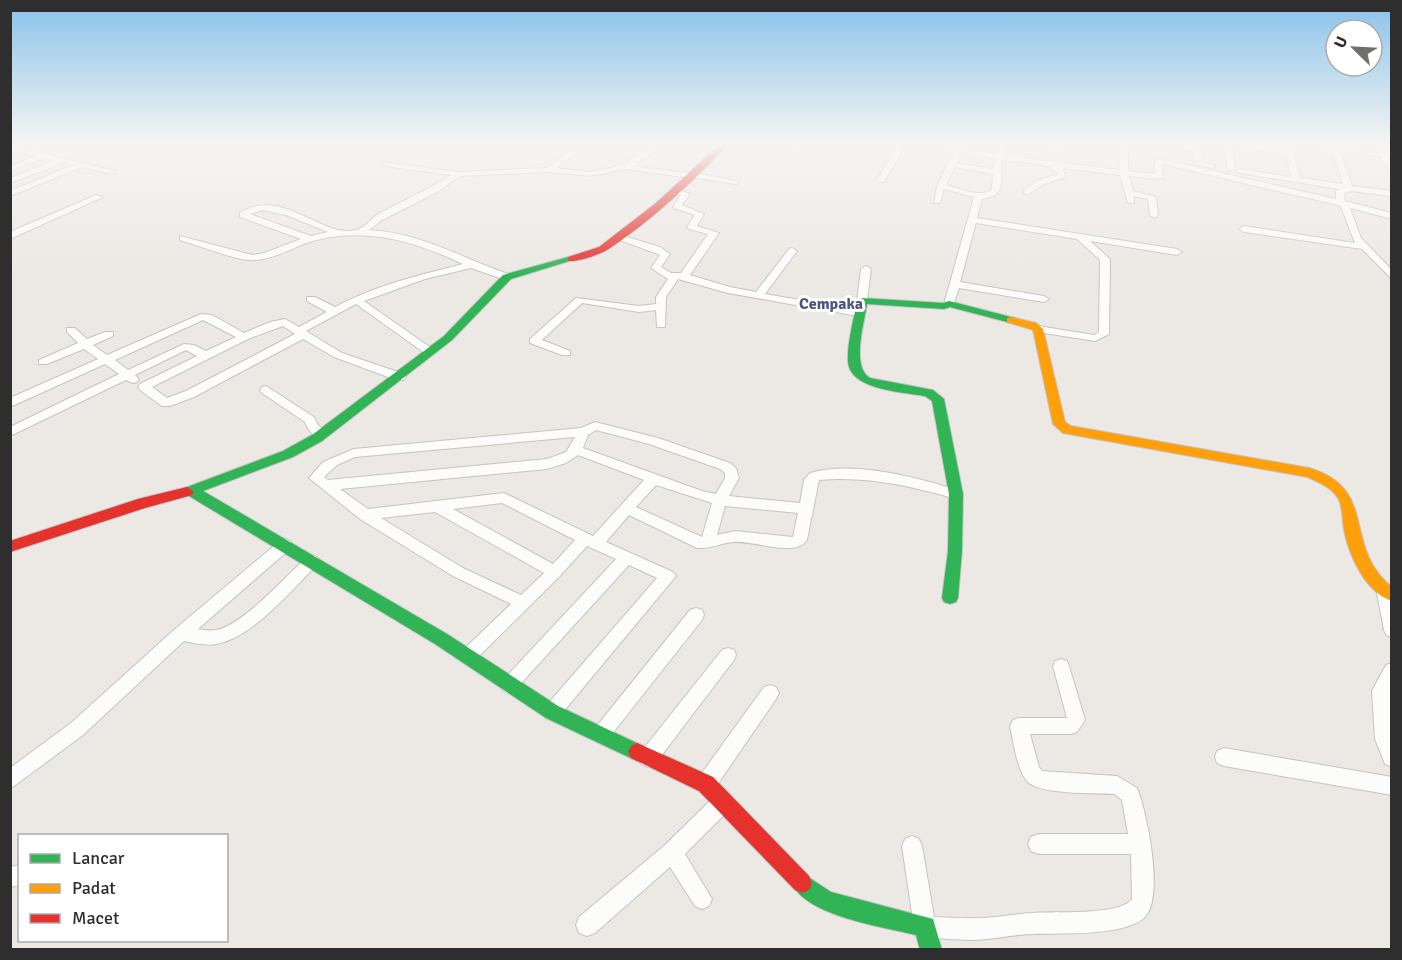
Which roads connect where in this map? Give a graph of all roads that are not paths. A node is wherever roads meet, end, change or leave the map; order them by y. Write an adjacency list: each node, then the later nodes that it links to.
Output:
1 (25, 188): 14 (street)
2 (437, 188): 24 (street)
3 (677, 188): 12 (street)
4 (941, 188): 18 (street)
5 (948, 188): 17 (street)
6 (995, 188): 17 (street)
7 (1033, 188): 13 (street)
8 (1128, 188): 20 (street)
9 (1276, 188): 19 (street)
10 (1336, 188): 11 (street)
11 (1342, 189): 15 (street); 19 (street)
12 (674, 191): 27 (street); 36 (street)
13 (1027, 192)
14 (10, 194)
15 (1392, 195)
16 (99, 196): 26 (street)
17 (978, 196): 22 (street)
18 (938, 201)
19 (1341, 203): 21 (street); 31 (street)
20 (1154, 215)
21 (1392, 216)
22 (972, 220): 28 (street); 39 (street)
23 (1244, 229): 31 (street)
24 (362, 231): 25 (street); 34 (street)
25 (337, 233): 30 (street); 30 (street)
26 (10, 236)
27 (616, 237): 36 (street); 38 (street)
28 (1080, 237): 33 (street); 49 (street)
29 (183, 238): 30 (street)
30 (311, 239)
31 (1365, 247): 37 (street)
32 (792, 251): 40 (street)
33 (1177, 252)
34 (472, 265): 38 (street); 43 (street)
35 (866, 269): 46 (street)
36 (680, 276): 40 (street); 45 (street)
37 (1392, 276)
38 (507, 277): 55 (street)
39 (955, 284): 42 (street); 44 (street)
40 (759, 295): 46 (street)
41 (311, 299): 47 (street)
42 (1044, 299)
43 (356, 300): 47 (street); 55 (street)
44 (949, 304): 46 (street); 49 (street)
45 (662, 306): 48 (street); 56 (street)
46 (860, 307): 72 (street)
47 (334, 311): 51 (street)
48 (661, 325)
49 (1038, 329): 85 (street)
50 (71, 330): 54 (street)
51 (302, 332): 53 (street); 61 (street); 62 (street)
52 (109, 334): 54 (street)
53 (244, 337): 57 (street); 58 (street)
54 (86, 344): 58 (street); 59 (street)
55 (430, 352): 61 (street)
56 (566, 353)
57 (206, 356): 60 (street); 62 (street)
58 (107, 359): 60 (street); 64 (street)
59 (43, 362)
60 (128, 375): 62 (street); 65 (street)
61 (400, 377): 67 (street)
62 (144, 387)
63 (266, 390): 67 (street)
64 (10, 403)
65 (10, 432)
66 (583, 432): 68 (street); 70 (street); 73 (street)
67 (322, 434): 71 (street)
68 (576, 450): 69 (street); 70 (street)
69 (653, 479): 73 (street); 75 (street)
70 (327, 485): 77 (street)
71 (192, 491): 80 (street); 81 (street)
72 (956, 494): 76 (street); 86 (street)
73 (720, 500): 76 (street); 79 (street)
74 (436, 506): 77 (street); 78 (street); 84 (street)
75 (628, 509): 78 (street); 79 (street)
76 (807, 509): 79 (street)
77 (365, 515): 87 (street)
78 (591, 541): 82 (street); 84 (street)
79 (707, 543)
80 (285, 545): 83 (street); 90 (street)
81 (10, 547)
82 (627, 557): 95 (street); 97 (street)
83 (312, 561): 90 (street); 92 (street)
84 (555, 572): 87 (street)
85 (1388, 594): 89 (street)
86 (950, 598)
87 (523, 603): 92 (street)
88 (696, 615): 98 (street)
89 (1392, 630)
90 (181, 634): 102 (street)
91 (728, 655): 100 (street)
92 (468, 656): 95 (street)
93 (1061, 666): 107 (street)
94 (1392, 670): 101 (street)
95 (509, 685): 97 (street)
96 (770, 693): 103 (street)
97 (552, 711): 98 (street)
98 (602, 734): 100 (street)
99 (1224, 757): 104 (street)
100 (648, 758): 103 (street)
101 (1392, 758)
102 (10, 780)
103 (706, 784): 105 (street)
104 (1392, 786)
105 (723, 802): 109 (street); 112 (street)
106 (1038, 844): 107 (street)
107 (1140, 844): 112 (street)
108 (912, 846): 112 (street)
109 (672, 852): 110 (street); 111 (street)
110 (702, 898)
111 (587, 926)
112 (925, 927): 113 (street)
113 (931, 950)

